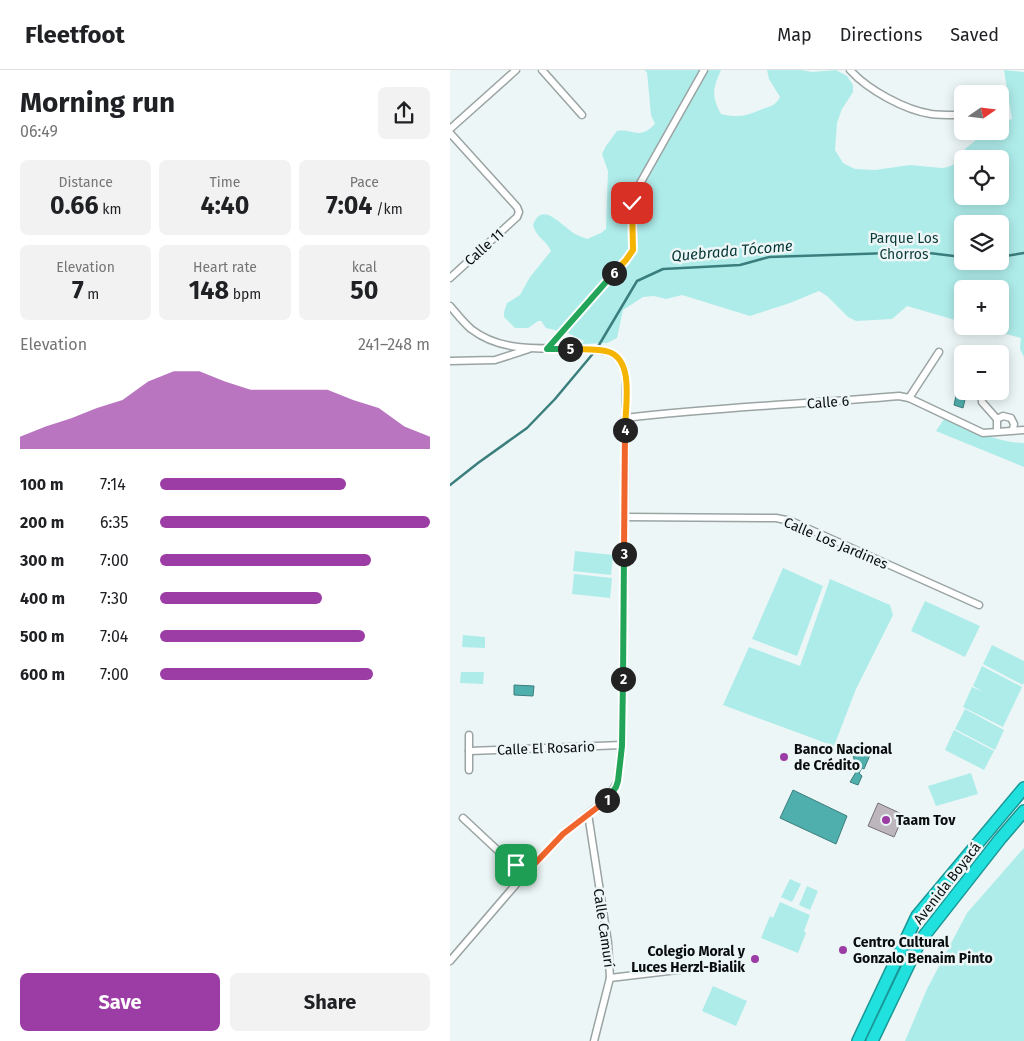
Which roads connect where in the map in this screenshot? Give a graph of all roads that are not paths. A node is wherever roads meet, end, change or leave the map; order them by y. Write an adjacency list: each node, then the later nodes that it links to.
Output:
1 (516, 70): 7 (street)
2 (542, 70): 5 (street)
3 (704, 70): 12 (street)
4 (850, 70): 6 (street)
5 (582, 115)
6 (954, 115)
7 (450, 128)
8 (450, 132): 9 (street, Calle 11)
9 (450, 278)
10 (450, 306): 11 (street)
11 (532, 348): 12 (street); 14 (street)
12 (547, 349): 17 (street)
13 (939, 352): 15 (street)
14 (450, 361)
15 (909, 398): 17 (street, Calle 6); 21 (street, Calle 6)
16 (982, 400): 18 (street)
17 (625, 418): 22 (street)
18 (997, 419): 19 (street); 21 (street)
19 (1013, 430): 20 (street, Calle 6); 21 (street, Calle 6)
20 (1024, 430)
21 (998, 431)
22 (624, 517): 23 (street, Calle Los Jardines); 25 (street)
23 (979, 606)
24 (469, 735): 26 (street)
25 (622, 746): 26 (street, Calle El Rosario); 30 (street)
26 (469, 751): 27 (street)
27 (469, 770)
28 (1024, 788): 37 (highway, Avenida Boyacá)
29 (1024, 811): 38 (highway, Avenida Boyacá)
30 (588, 814): 32 (street); 35 (street, Calle Camurí)
31 (463, 818): 32 (street)
32 (524, 875): 33 (street)
33 (450, 960)
34 (694, 968): 35 (street)
35 (610, 978): 36 (street, Calle Camurí)
36 (594, 1041)
37 (858, 1041)
38 (872, 1041)

